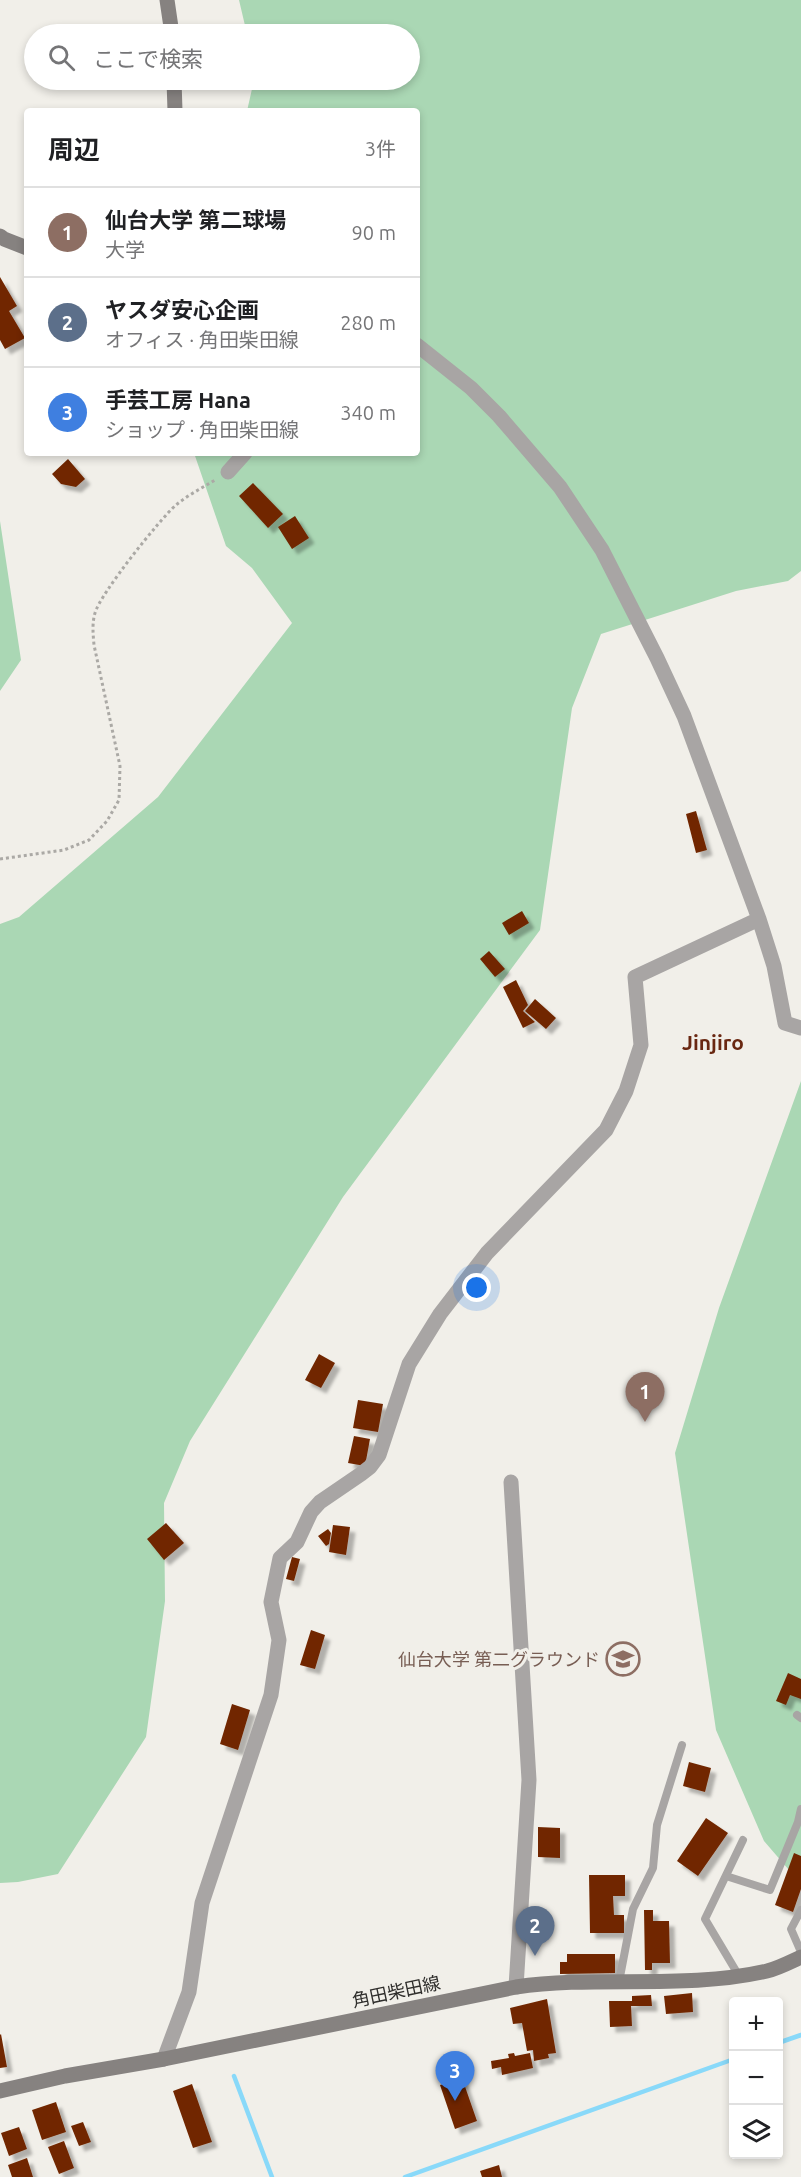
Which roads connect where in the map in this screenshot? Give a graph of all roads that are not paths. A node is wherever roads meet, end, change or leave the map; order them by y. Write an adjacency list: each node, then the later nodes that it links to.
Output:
1 (167, 0): 2 (main road)
2 (171, 24)
3 (174, 90): 4 (main road)
4 (175, 108)
5 (0, 236): 6 (main road)
6 (24, 247)
7 (420, 347): 10 (street)
8 (242, 456): 9 (street)
9 (228, 472)
10 (759, 919): 11 (street); 23 (street)
11 (801, 1028)
12 (511, 1482): 22 (street)
13 (682, 1745): 21 (lane)
14 (801, 1809): 16 (lane)
15 (743, 1840): 16 (lane)
16 (726, 1876): 20 (lane)
17 (801, 1910): 18 (lane)
18 (801, 1952)
19 (801, 1957): 20 (main road, 角田柴田線)
20 (739, 1976): 21 (main road, 角田柴田線)
21 (619, 1982): 22 (main road, 角田柴田線)
22 (516, 1987): 23 (main road, 角田柴田線)
23 (164, 2059): 24 (main road, 角田柴田線)
24 (0, 2091)

